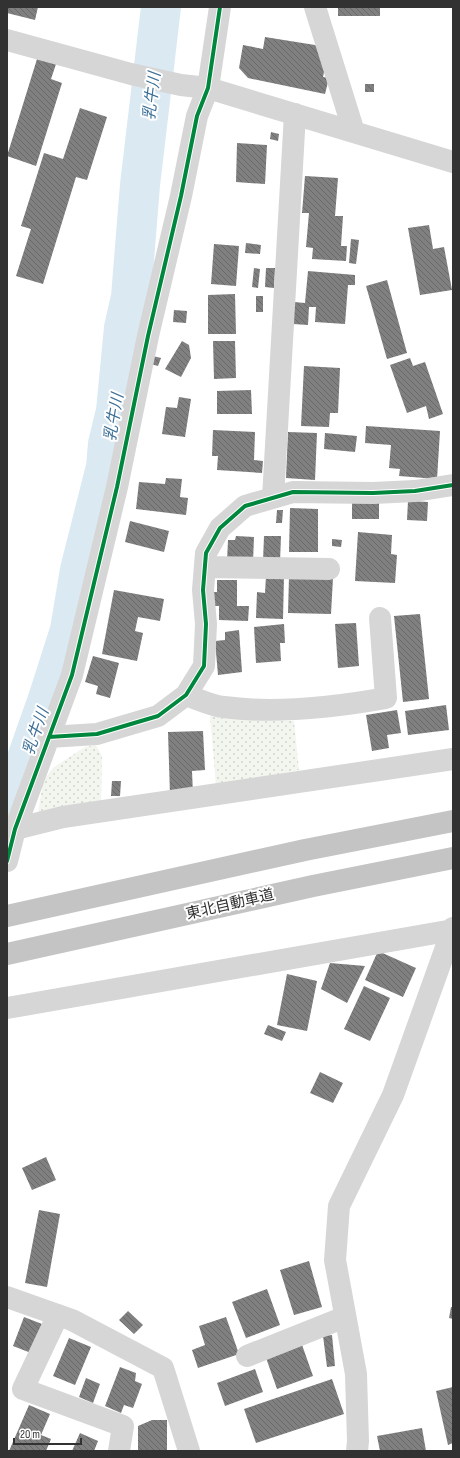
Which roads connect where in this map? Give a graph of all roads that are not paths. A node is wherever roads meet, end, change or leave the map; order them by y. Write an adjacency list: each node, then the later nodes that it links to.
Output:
1 (220, 7): 4 (street)
2 (314, 7): 6 (street)
3 (7, 40): 4 (street)
4 (208, 88): 5 (street); 14 (street)
5 (295, 114): 6 (street); 9 (street)
6 (354, 132): 7 (street)
7 (453, 162)
8 (453, 485): 9 (street)
9 (273, 498): 10 (street)
10 (205, 567): 11 (street); 13 (street)
11 (329, 569)
12 (380, 618): 13 (street)
13 (186, 695): 14 (street)
14 (49, 737): 17 (street)
15 (453, 758): 17 (street)
16 (453, 821): 20 (highway)
17 (15, 830): 19 (street)
18 (453, 858): 22 (highway, 東北自動車道)
19 (7, 862)
20 (12, 914)
21 (453, 929): 23 (street); 24 (street)
22 (7, 954)
23 (444, 981): 27 (street)
24 (7, 1008)
25 (7, 1297): 26 (street)
26 (58, 1315): 29 (street); 30 (street)
27 (345, 1316): 28 (street); 31 (street)
28 (247, 1356)
29 (119, 1451)
30 (189, 1451)
31 (357, 1451)

